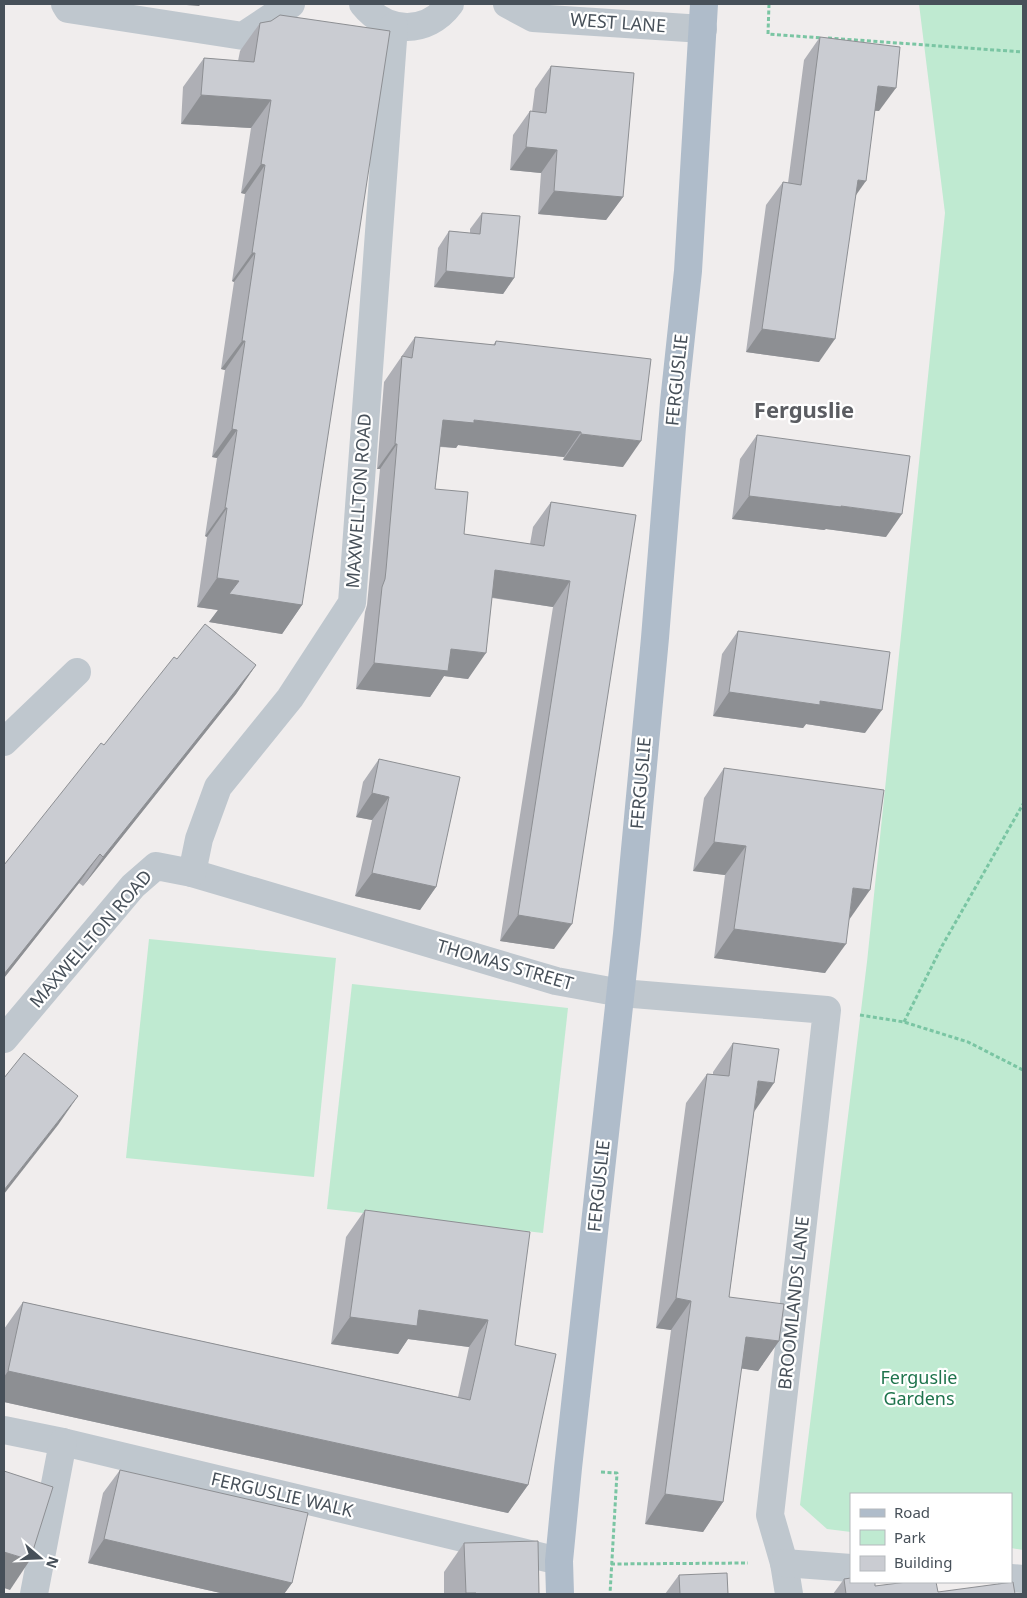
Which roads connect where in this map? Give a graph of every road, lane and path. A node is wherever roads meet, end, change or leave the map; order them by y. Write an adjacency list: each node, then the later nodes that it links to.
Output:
1 (64, 4): 2 (street)
2 (291, 4)
3 (363, 4): 8 (street)
4 (450, 4): 8 (street)
5 (507, 4): 7 (street, WEST LANE)
6 (769, 4): 9 (path)
7 (703, 16): 14 (main road, FERGUSLIE)
8 (394, 26): 13 (street, MAXWELLTON ROAD)
9 (1023, 52)
10 (77, 672): 11 (street)
11 (4, 742)
12 (1023, 804): 16 (path)
13 (192, 873): 14 (street, THOMAS STREET); 17 (street, MAXWELLTON ROAD)
14 (621, 993): 15 (street, THOMAS STREET); 21 (main road, FERGUSLIE)
15 (827, 1010): 16 (path); 23 (street, BROOMLANDS LANE)
16 (904, 1022): 18 (path)
17 (4, 1039)
18 (1023, 1070)
19 (4, 1430): 20 (street, FERGUSLIE WALK)
20 (63, 1442): 22 (street, FERGUSLIE WALK); 26 (street)
21 (568, 1468): 22 (main road, FERGUSLIE); 24 (path)
22 (559, 1561): 27 (main road, FERGUSLIE)
23 (784, 1563): 24 (path); 25 (street); 29 (street, BROOMLANDS LANE)
24 (611, 1564): 28 (path)
25 (850, 1568)
26 (34, 1594)
27 (560, 1594)
28 (610, 1594)
29 (789, 1594)

